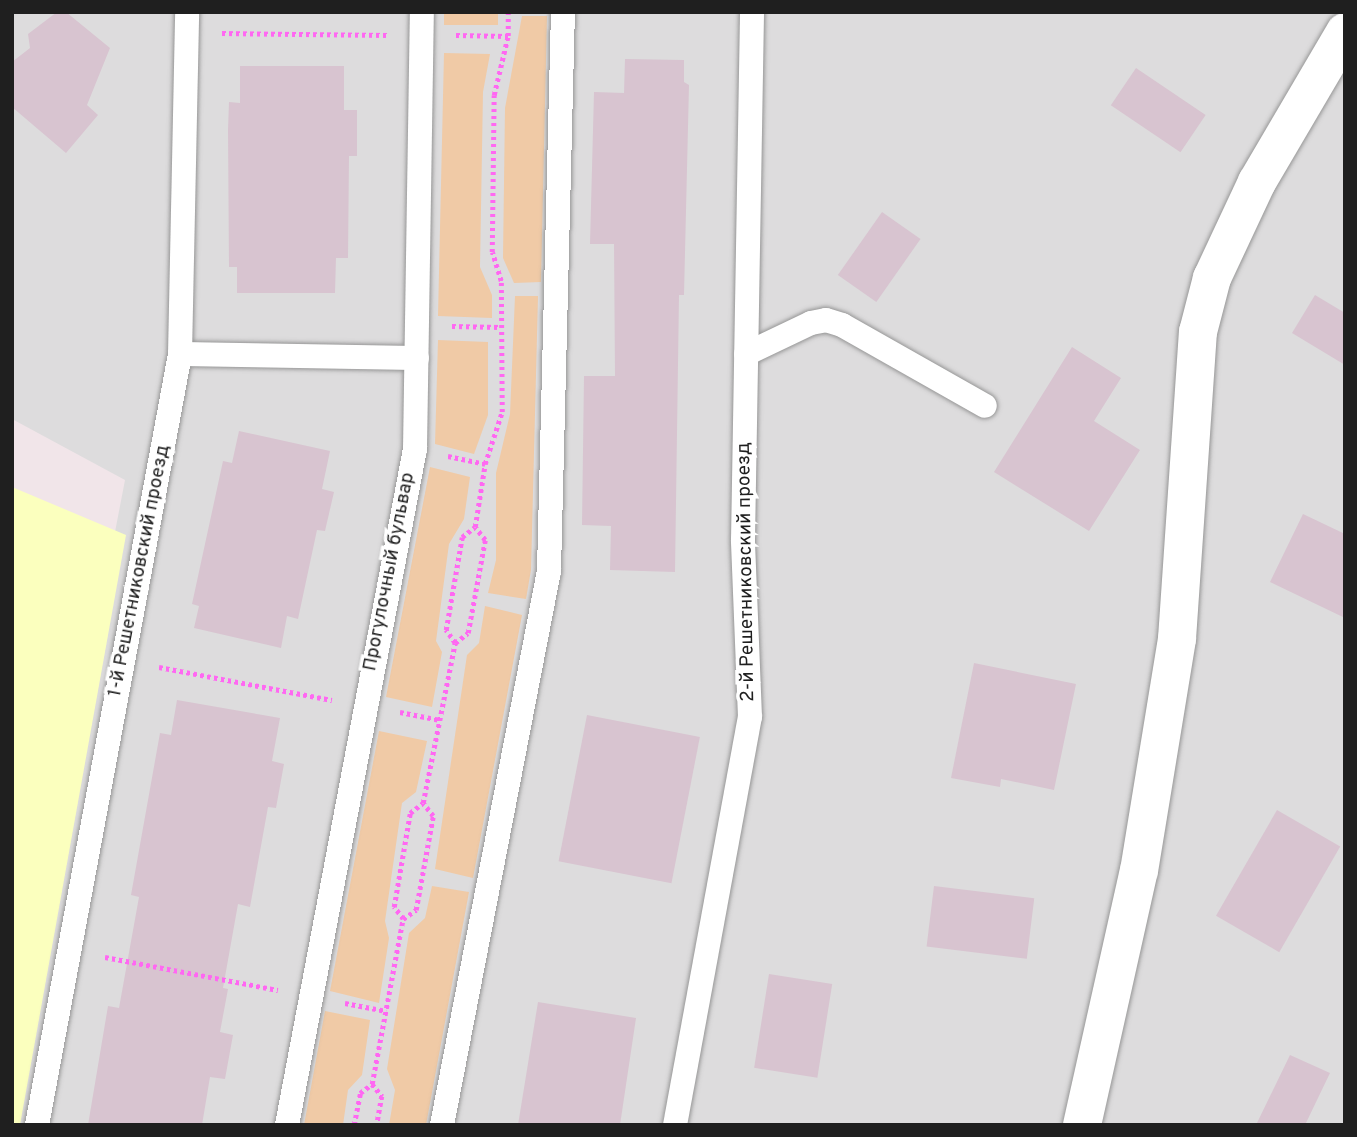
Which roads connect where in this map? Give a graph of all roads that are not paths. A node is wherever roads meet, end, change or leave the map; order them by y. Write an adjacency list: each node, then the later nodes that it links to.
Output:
1 (563, 12): 12 (lane)
2 (752, 12): 7 (lane, 2-й Решетниковский проезд)
3 (187, 22): 6 (lane, 1-й Решетниковский проезд)
4 (422, 24): 8 (lane, Прогулочный бульвар)
5 (1345, 32): 14 (street)
6 (180, 354): 8 (lane); 10 (lane, 1-й Решетниковский проезд)
7 (746, 354): 9 (lane); 13 (lane, 2-й Решетниковский проезд)
8 (417, 358): 11 (lane, Прогулочный бульвар)
9 (985, 406)
10 (37, 1125)
11 (287, 1125)
12 (442, 1125)
13 (675, 1125)
14 (1082, 1125)

